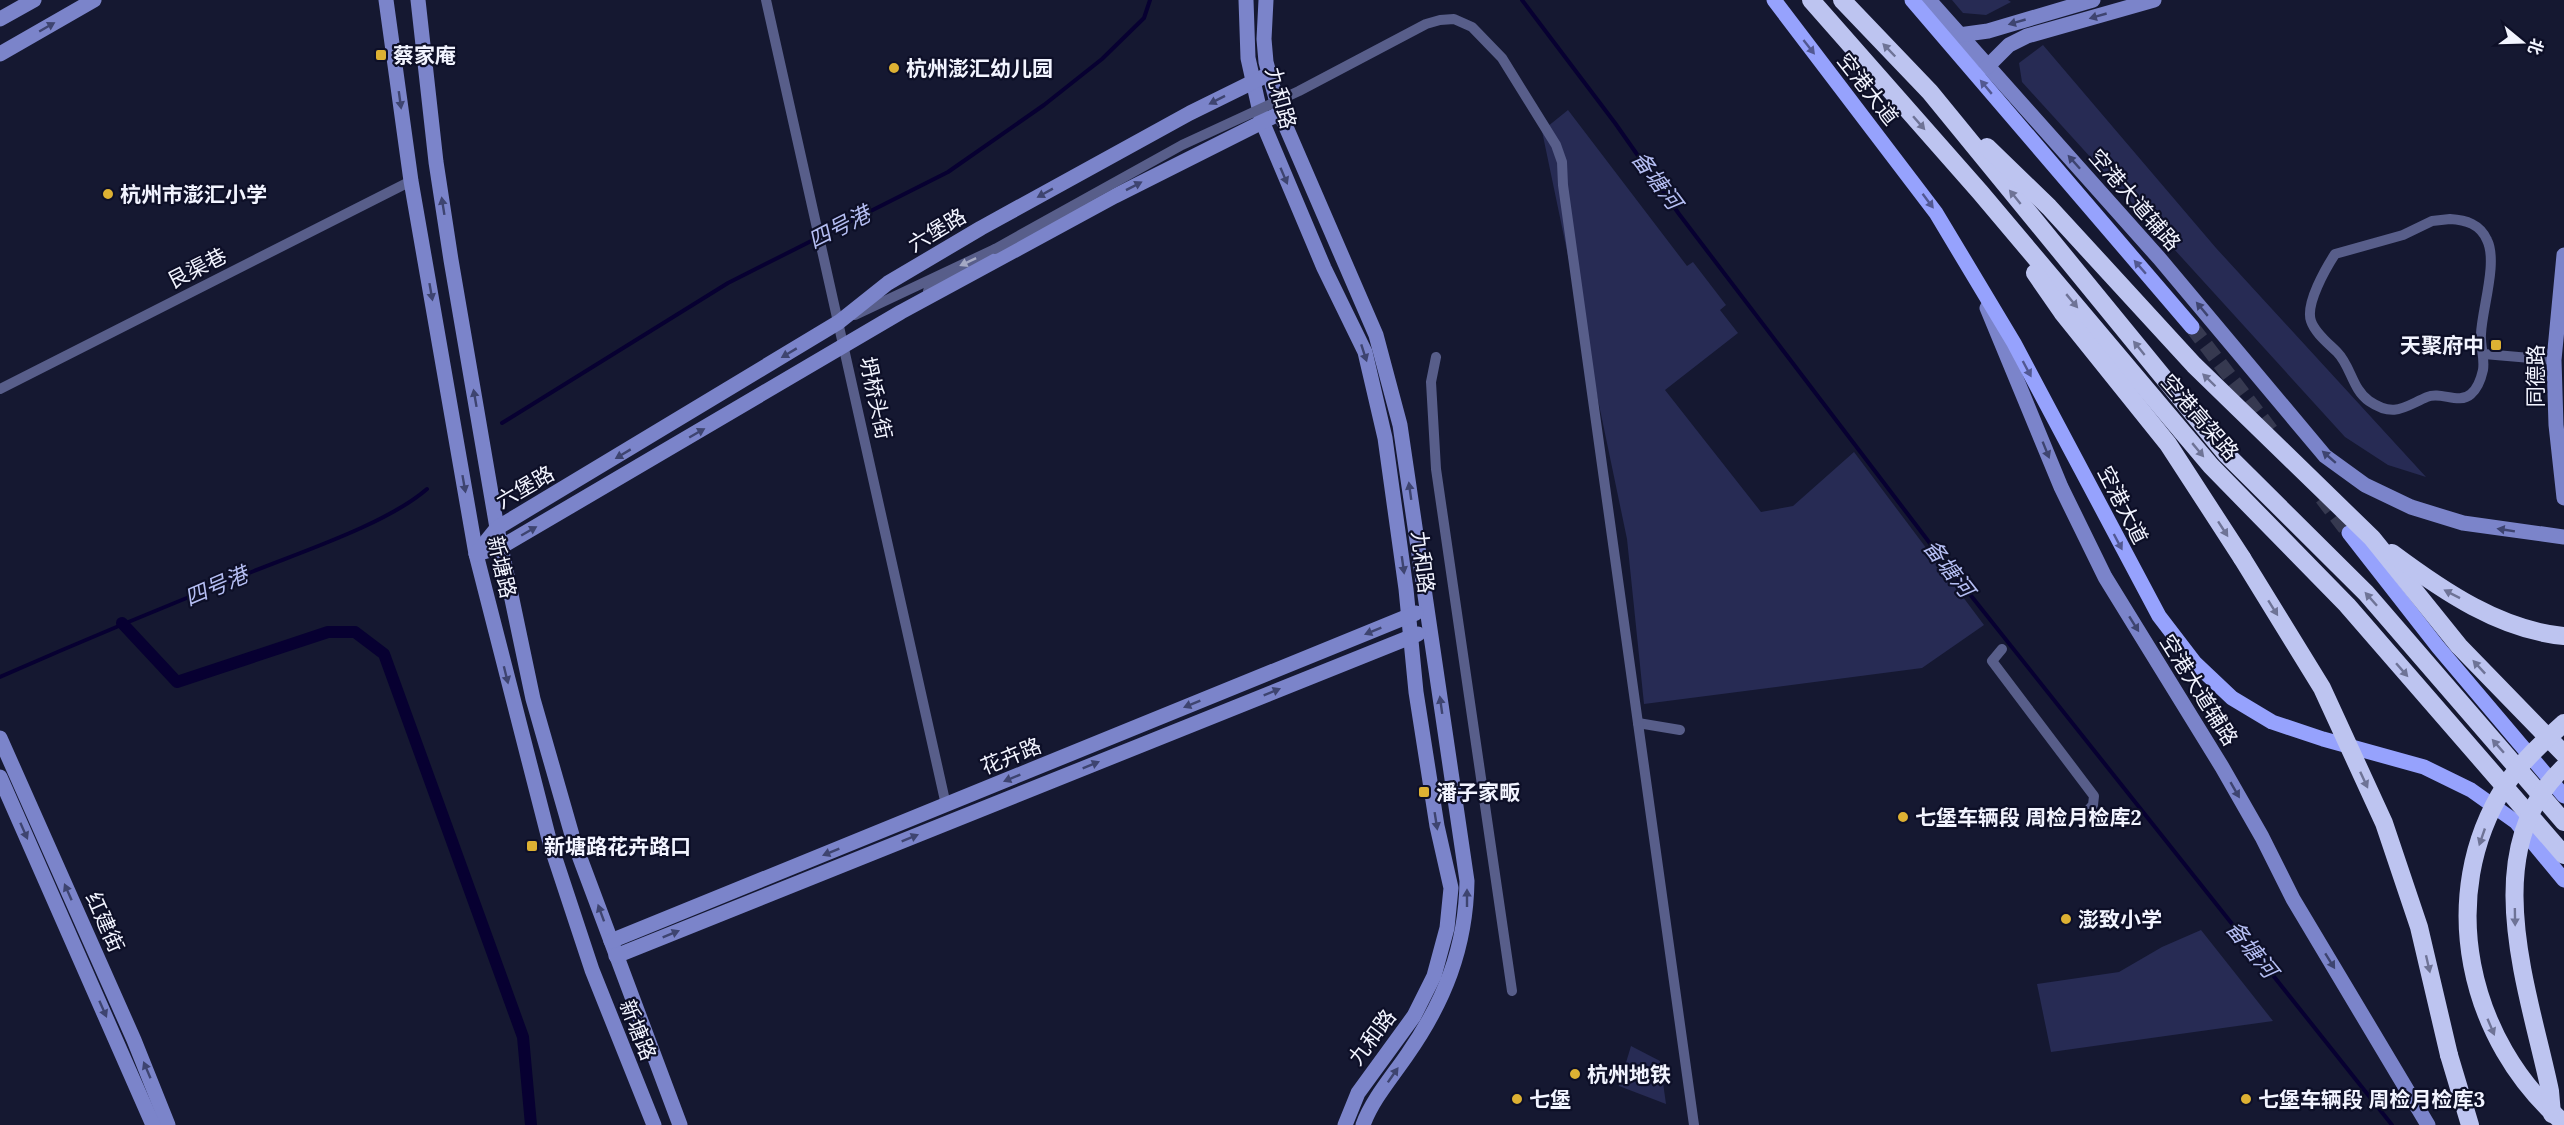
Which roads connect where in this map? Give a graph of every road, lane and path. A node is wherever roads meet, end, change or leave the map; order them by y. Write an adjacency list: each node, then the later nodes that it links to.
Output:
1 (34, 0): 15 (street)
2 (94, 0): 17 (street, one-way to 2)
3 (386, 0): 24 (street, 新塘路, one-way to 24)
4 (418, 0): 38 (street, 新塘路, one-way to 4)
5 (766, 0): 30 (street, 坍桥头街)
6 (1246, 0): 20 (street, 九和路)
7 (1266, 0): 19 (street, 九和路)
8 (1774, 0): 28 (main road, 空港大道, one-way to 28)
9 (1811, 0): 25 (highway, 空港高架路, one-way to 25)
10 (1842, 0): 21 (highway, 空港高架路, one-way to 10)
11 (1912, 0): 31 (main road, one-way to 11)
12 (1929, 0): 16 (street, 空港大道辅路)
13 (2093, 0): 16 (street, one-way to 16)
14 (2154, 0): 18 (street, one-way to 18)
15 (0, 19)
16 (1959, 35): 18 (street, 空港大道辅路)
17 (0, 54)
18 (1987, 67): 40 (street, 空港大道辅路, one-way to 18)
19 (1269, 74): 20 (street, 六堡路); 22 (street, 九和路)
20 (1254, 81): 23 (street, 九和路); 30 (street, 六堡路, one-way to 30)
21 (1930, 92): 41 (highway, one-way to 21); 60 (highway, 空港高架路, one-way to 21)
22 (1280, 112): 23 (street, 六堡路); 44 (street, 九和路, one-way to 22)
23 (1262, 121): 29 (street, 六堡路, one-way to 23); 45 (street, 九和路, one-way to 45)
24 (411, 181): 36 (street, 艮渠巷); 43 (street, 新塘路, one-way to 43)
25 (1980, 192): 61 (highway, 空港高架路, one-way to 61); 65 (highway, one-way to 65, bridge)
26 (995, 249): 29 (street); 30 (street, one-way to 30); 50 (street, bridge)
27 (2564, 255): 35 (street, 同德路)
28 (1966, 261): 62 (main road, 空港大道, one-way to 62); 74 (street, 空港大道辅路, one-way to 74)
29 (901, 312): 32 (street, 六堡路)
30 (839, 322): 32 (street, 坍桥头街); 38 (street, 六堡路, one-way to 38)
31 (2192, 327)
32 (845, 347): 42 (street, 六堡路, one-way to 32); 58 (street, 坍桥头街)
33 (2484, 354): 33 (street); 35 (street)
34 (1436, 357): 64 (street)
35 (2554, 360): 37 (street, 同德路)
36 (0, 389)
37 (2564, 498)
38 (497, 528): 42 (street, 新塘路); 43 (street, 六堡路)
39 (2349, 533): 57 (main road)
40 (2564, 537)
41 (2372, 538): 47 (highway, one-way to 41); 54 (highway, one-way to 41)
42 (501, 547): 43 (street, 六堡路); 63 (street, 新塘路, one-way to 42)
43 (476, 554): 69 (street, 新塘路, one-way to 69)
44 (1427, 609): 45 (street, 花卉路); 46 (street, 九和路)
45 (1408, 616): 48 (street, 九和路); 58 (street, 花卉路, one-way to 58)
46 (1430, 629): 48 (street, 花卉路); 72 (street, 九和路, one-way to 46)
47 (2564, 636)
48 (1411, 637): 63 (street, 花卉路, one-way to 48); 71 (street, 九和路, one-way to 71)
49 (2002, 649): 59 (street)
50 (1638, 723): 52 (street); 73 (street, bridge)
51 (2564, 723): 66 (highway, one-way to 66, bridge)
52 (1680, 730)
53 (0, 738): 68 (street, 红建街, one-way to 53)
54 (2564, 754)
55 (2564, 767): 77 (highway, one-way to 77, bridge)
56 (0, 777): 67 (street, 红建街, one-way to 67)
57 (2564, 796)
58 (946, 805): 63 (street, 花卉路, one-way to 63)
59 (2082, 817)
60 (2564, 822)
61 (2564, 855)
62 (2564, 880)
63 (614, 949): 70 (street, 新塘路)
64 (1512, 991)
65 (2449, 1055): 75 (highway); 76 (highway)
66 (2564, 1123)
67 (153, 1125)
68 (168, 1125)
69 (654, 1125)
70 (680, 1125)
71 (1345, 1125)
72 (1363, 1125)
73 (1694, 1125)
74 (2428, 1125)
75 (2458, 1125)
76 (2470, 1125)
77 (2552, 1125)

